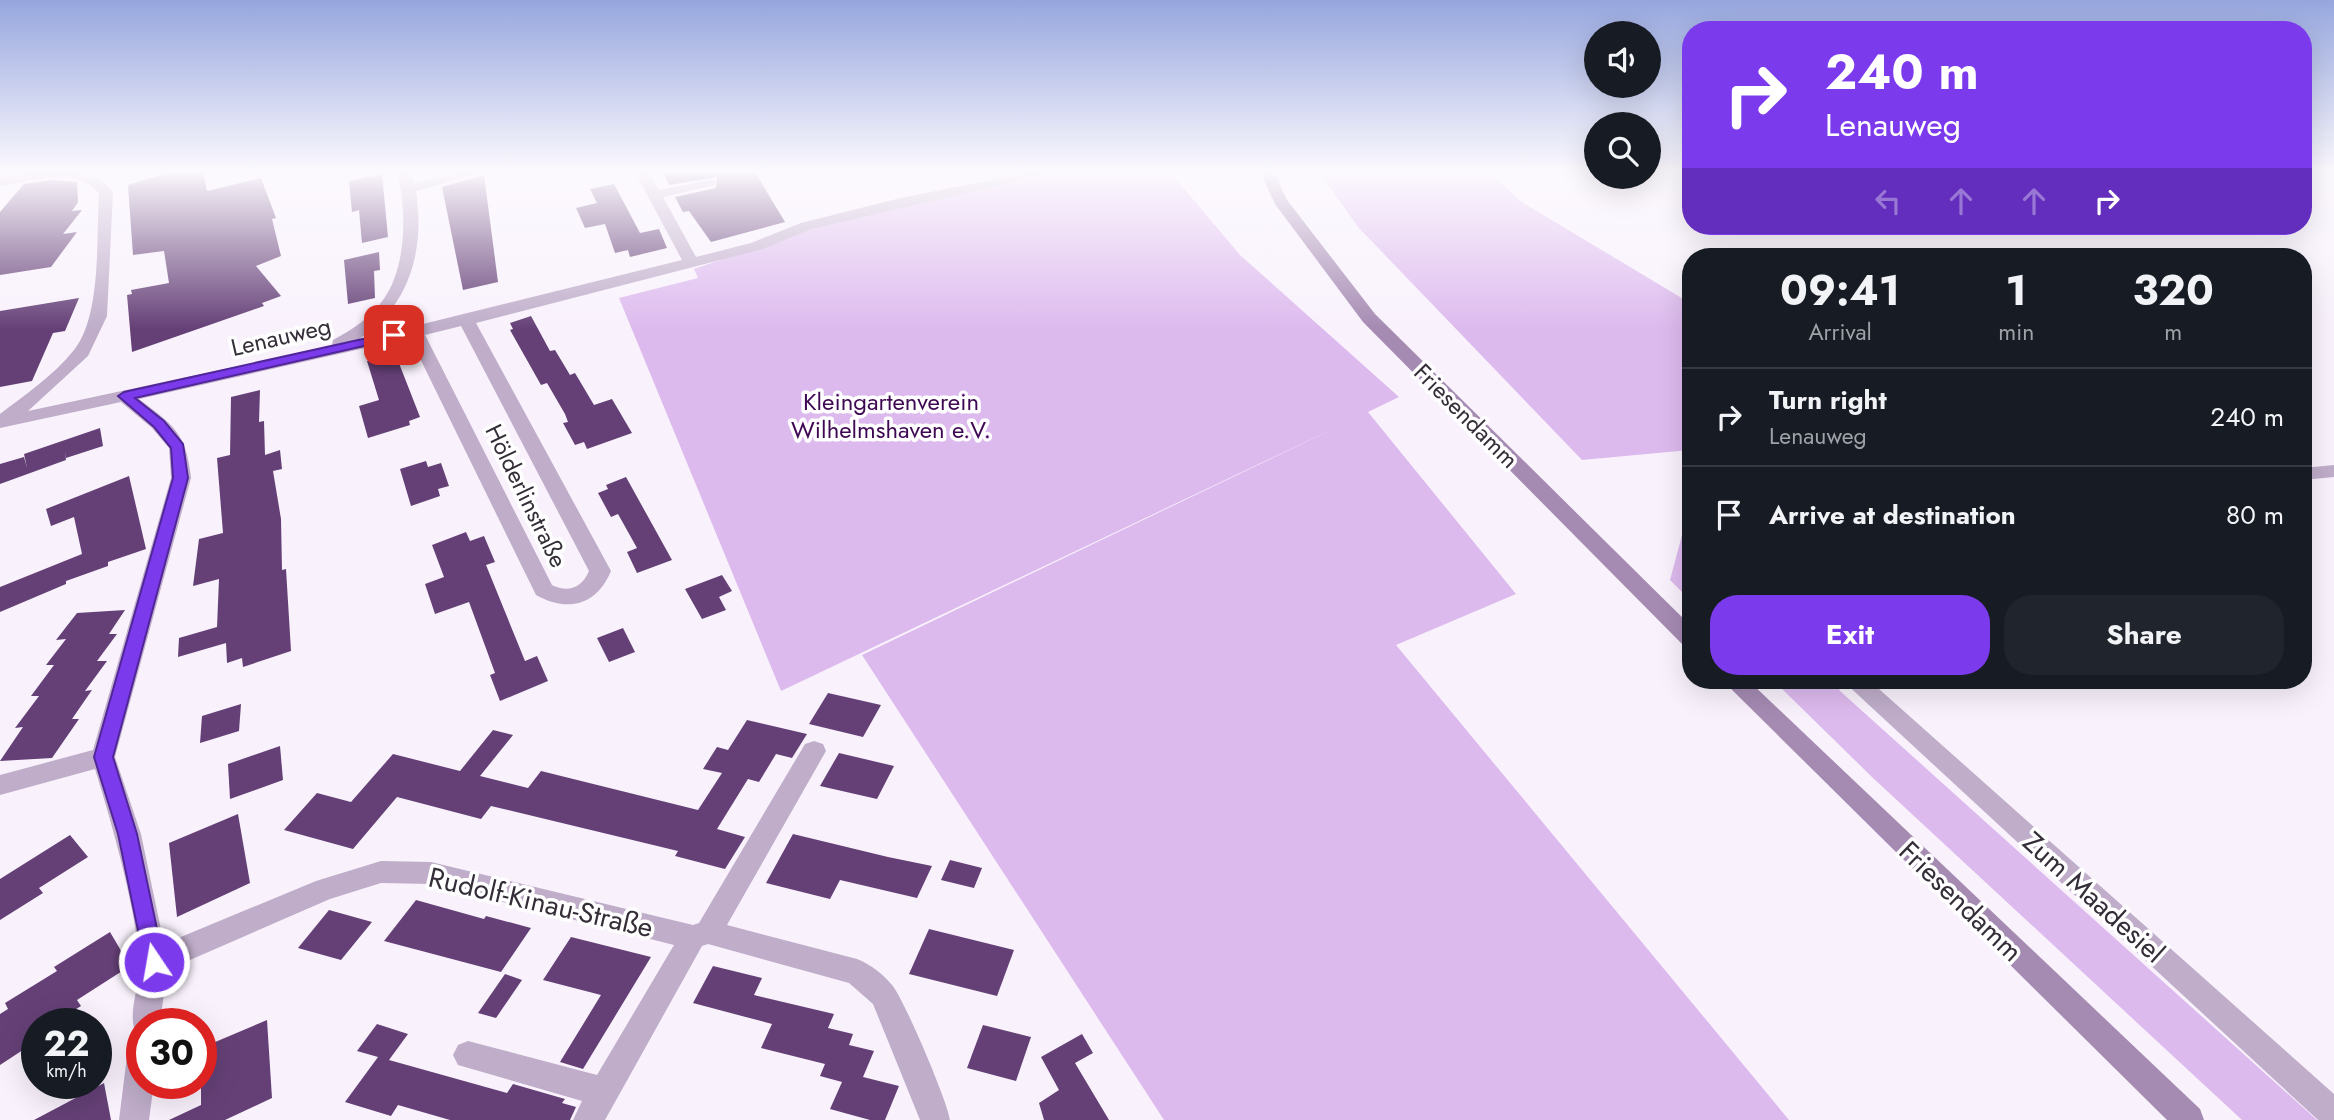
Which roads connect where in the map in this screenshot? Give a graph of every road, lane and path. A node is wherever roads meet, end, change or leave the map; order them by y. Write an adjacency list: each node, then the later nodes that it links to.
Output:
1 (104, 224): 13 (street)
2 (410, 224): 7 (street)
3 (671, 224): 6 (street)
4 (813, 224): 6 (street, Lenauweg)
5 (1298, 224): 16 (main road, Friesendamm)
6 (692, 262): 8 (street, Lenauweg)
7 (385, 307): 10 (street); 11 (street)
8 (466, 320): 9 (street, Lenauweg); 9 (street, Hölderlinstraße)
9 (415, 332): 10 (street, Lenauweg)
10 (394, 335): 11 (street, Lenauweg)
11 (320, 354): 12 (street, Lenauweg)
12 (124, 396): 13 (street, Lenauweg); 20 (street)
13 (0, 422)
14 (2334, 471): 15 (street)
15 (2312, 473)
16 (1682, 630)
17 (1743, 689): 32 (main road, Friesendamm)
18 (1864, 689): 28 (street, Zum Maadesiel)
19 (814, 751): 22 (street, Rudolf-Kinau-Straße)
20 (103, 757): 21 (street); 23 (street)
21 (0, 785)
22 (700, 935): 23 (street, Rudolf-Kinau-Straße); 26 (street, Rudolf-Kinau-Straße); 31 (street, Rudolf-Kinau-Straße)
23 (154, 962): 24 (street)
24 (148, 1008)
25 (468, 1055): 26 (street)
26 (604, 1092): 30 (street, Rudolf-Kinau-Straße)
27 (137, 1099): 29 (street)
28 (2334, 1114)
29 (134, 1120)
30 (588, 1120)
31 (934, 1120)
32 (2189, 1120)

